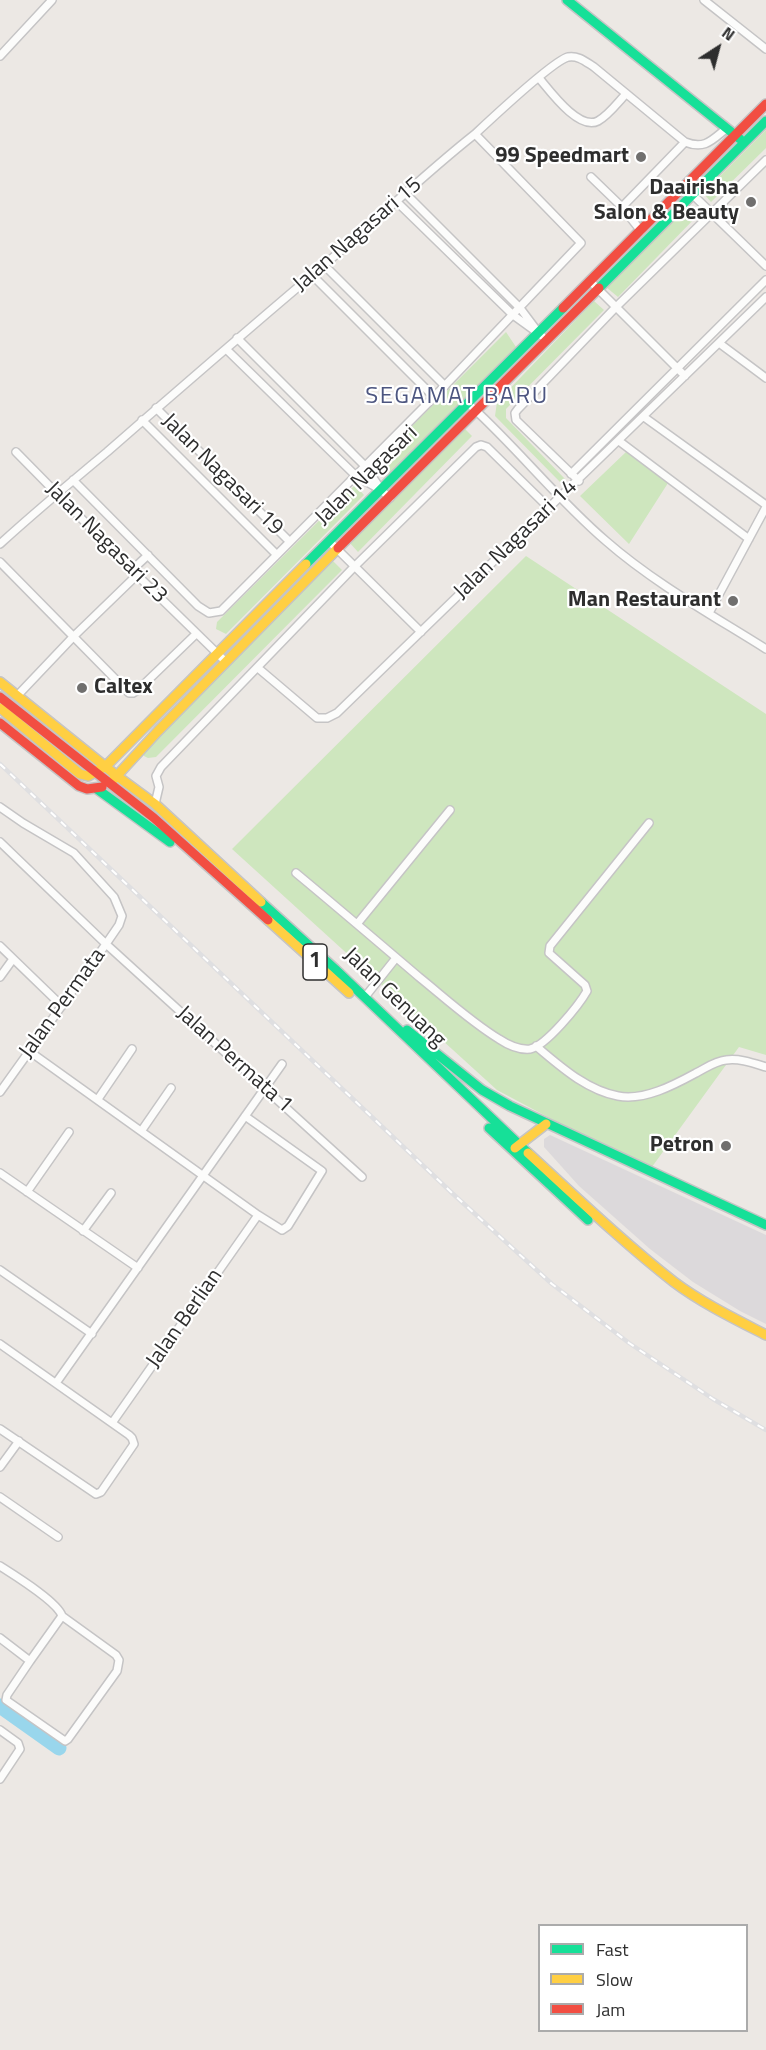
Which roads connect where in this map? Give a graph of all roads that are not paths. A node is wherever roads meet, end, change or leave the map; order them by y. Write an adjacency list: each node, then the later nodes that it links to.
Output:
1 (52, 0): 5 (street)
2 (567, 0): 10 (main road)
3 (707, 1): 4 (street)
4 (766, 48)
5 (0, 56)
6 (538, 78): 7 (street, Jalan Nagasari 15); 7 (street); 11 (street, Jalan Nagasari 15)
7 (626, 94): 13 (street)
8 (766, 104): 12 (main road, Jalan Nagasari)
9 (766, 121): 12 (main road, Jalan Nagasari)
10 (727, 128): 12 (main road); 13 (street)
11 (475, 134): 16 (street, Jalan Nagasari 15); 29 (street)
12 (740, 139): 17 (main road, Jalan Nagasari); 21 (main road, Jalan Nagasari)
13 (685, 142): 19 (street)
14 (766, 159): 20 (street)
15 (591, 177): 19 (street)
16 (405, 193): 18 (street, Jalan Nagasari 15); 29 (street)
17 (692, 194): 20 (street); 26 (main road, Jalan Nagasari)
18 (396, 201): 22 (street, Jalan Nagasari 15); 30 (street)
19 (622, 207): 21 (street)
20 (711, 213): 23 (street); 28 (street)
21 (641, 231): 26 (main road, Jalan Nagasari)
22 (324, 265): 24 (street, Jalan Nagasari 15); 39 (street)
23 (766, 266)
24 (312, 275): 32 (street, Jalan Nagasari 15); 40 (street)
25 (766, 280): 36 (street, Jalan Nagasari 14)
26 (593, 285): 28 (street); 31 (main road, Jalan Nagasari); 33 (main road, Jalan Nagasari)
27 (766, 297): 34 (street, Jalan Nagasari 14)
28 (616, 307): 36 (street); 49 (street)
29 (520, 308): 30 (street); 31 (street)
30 (513, 315): 31 (street); 39 (street)
31 (538, 332): 33 (street); 41 (main road, Jalan Nagasari)
32 (237, 338): 35 (street, Jalan Nagasari 15); 48 (street)
33 (546, 340): 43 (main road, Jalan Nagasari)
34 (719, 343): 37 (street, Jalan Nagasari 14); 38 (street)
35 (226, 348): 42 (street, Jalan Nagasari 15); 50 (street)
36 (677, 368): 37 (street); 49 (street, Jalan Nagasari 14)
37 (685, 376): 44 (street, Jalan Nagasari 14)
38 (766, 378)
39 (445, 386): 40 (street)
40 (434, 398): 48 (street)
41 (468, 404): 43 (street); 53 (main road, Jalan Nagasari)
42 (156, 408): 45 (street, Jalan Nagasari 15); 63 (street, Jalan Nagasari 19)
43 (476, 411): 55 (street); 56 (main road, Jalan Nagasari)
44 (644, 417): 46 (street, Jalan Nagasari 14); 57 (street)
45 (142, 420): 51 (street, Jalan Nagasari 15); 66 (street)
46 (619, 441): 52 (street, Jalan Nagasari 14); 61 (street)
47 (16, 452): 54 (street, Jalan Nagasari 23)
48 (365, 466): 50 (street); 53 (street)
49 (571, 474): 52 (street)
50 (356, 476): 53 (street); 63 (street)
51 (73, 480): 54 (street, Jalan Nagasari 15); 67 (street)
52 (579, 481): 55 (street, Jalan Nagasari 14)
53 (381, 490): 56 (street); 62 (main road, Jalan Nagasari)
54 (57, 494): 64 (street, Jalan Nagasari 15); 70 (street, Jalan Nagasari 23)
55 (560, 497): 58 (street, Jalan Nagasari 14); 71 (street)
56 (390, 498): 65 (main road, Jalan Nagasari)
57 (766, 506): 59 (street)
58 (549, 507): 69 (street); 72 (street, Jalan Nagasari 14)
59 (759, 521): 60 (street); 61 (street)
60 (766, 525)
61 (749, 539): 71 (street)
62 (329, 541): 65 (street); 76 (main road, Jalan Nagasari)
63 (289, 542): 66 (street)
64 (0, 544)
65 (337, 549): 69 (street); 77 (main road, Jalan Nagasari)
66 (276, 554): 67 (street)
67 (148, 555): 70 (street)
68 (0, 562): 74 (street)
69 (354, 567): 72 (street); 78 (street)
70 (135, 573): 73 (street, Jalan Nagasari 23); 74 (street)
71 (709, 613): 75 (street)
72 (421, 632): 78 (street, Jalan Nagasari 14)
73 (196, 633): 74 (street); 76 (street, Jalan Nagasari 23)
74 (74, 636): 81 (street)
75 (766, 649)
76 (218, 654): 77 (street, Jalan Nagasari 23); 84 (main road, Jalan Nagasari)
77 (226, 662): 86 (main road, Jalan Nagasari)
78 (258, 668): 89 (street)
79 (0, 682): 81 (main road, Jalan Genuang / 1)
80 (0, 696): 85 (main road, Jalan Genuang / 1)
81 (17, 696): 84 (main road, Jalan Genuang / 1)
82 (0, 708): 85 (main road)
83 (0, 723): 88 (main road)
84 (106, 766): 85 (main road, Jalan Nagasari); 86 (main road, Jalan Genuang / 1)
85 (96, 773): 87 (main road, Jalan Genuang / 1)
86 (117, 776): 87 (main road, Jalan Nagasari); 89 (main road, Jalan Genuang / 1)
87 (110, 784): 88 (main road); 95 (main road, Jalan Genuang / 1)
88 (97, 789): 95 (main road)
89 (155, 804): 102 (main road, Jalan Genuang / 1)
90 (0, 807): 97 (street, Jalan Permata)
91 (450, 810): 96 (street)
92 (649, 823): 104 (street)
93 (0, 842): 97 (street, Jalan Permata 1)
94 (296, 873): 96 (street)
95 (225, 882): 117 (main road, Jalan Genuang / 1)
96 (357, 924): 100 (street)
97 (106, 944): 103 (street, Jalan Permata); 110 (street, Jalan Permata 1)
98 (0, 946): 99 (street)
99 (13, 958): 101 (street); 103 (street)
100 (396, 958): 102 (street); 104 (street)
101 (0, 977)
102 (365, 997): 114 (main road); 117 (main road, Jalan Genuang / 1)
103 (62, 1006): 106 (street, Jalan Permata)
104 (536, 1046): 108 (street)
105 (132, 1049): 112 (street)
106 (29, 1051): 111 (street, Jalan Permata); 112 (street)
107 (282, 1064): 110 (street)
108 (766, 1067)
109 (171, 1088): 115 (street)
110 (265, 1088): 113 (street); 120 (street, Jalan Permata 1)
111 (0, 1092)
112 (98, 1099): 115 (street)
113 (245, 1116): 119 (street); 123 (street)
114 (546, 1124): 117 (main road); 124 (main road)
115 (142, 1130): 119 (street)
116 (69, 1132): 121 (street)
117 (515, 1148): 129 (main road, Jalan Genuang / 1); 131 (main road, Jalan Genuang / 1)
118 (0, 1173): 121 (street)
119 (203, 1174): 123 (street); 126 (street)
120 (362, 1176)
121 (27, 1192): 125 (street)
122 (111, 1193): 125 (street)
123 (258, 1215): 133 (street, Jalan Berlian)
124 (766, 1225)
125 (83, 1231): 126 (street)
126 (138, 1268): 128 (street)
127 (0, 1270): 128 (street)
128 (92, 1334): 132 (street)
129 (766, 1335)
130 (0, 1344): 132 (street)
131 (766, 1344)
132 (56, 1383): 133 (street)
133 (112, 1423): 135 (street)
134 (0, 1429): 135 (street)
135 (19, 1441): 136 (street)
136 (0, 1467)
137 (0, 1497): 138 (street)
138 (58, 1537)
139 (0, 1566): 140 (street)
140 (62, 1616): 142 (street); 142 (street)
141 (0, 1638): 142 (street)
142 (30, 1661)
143 (0, 1730): 144 (street)
144 (0, 1779)

